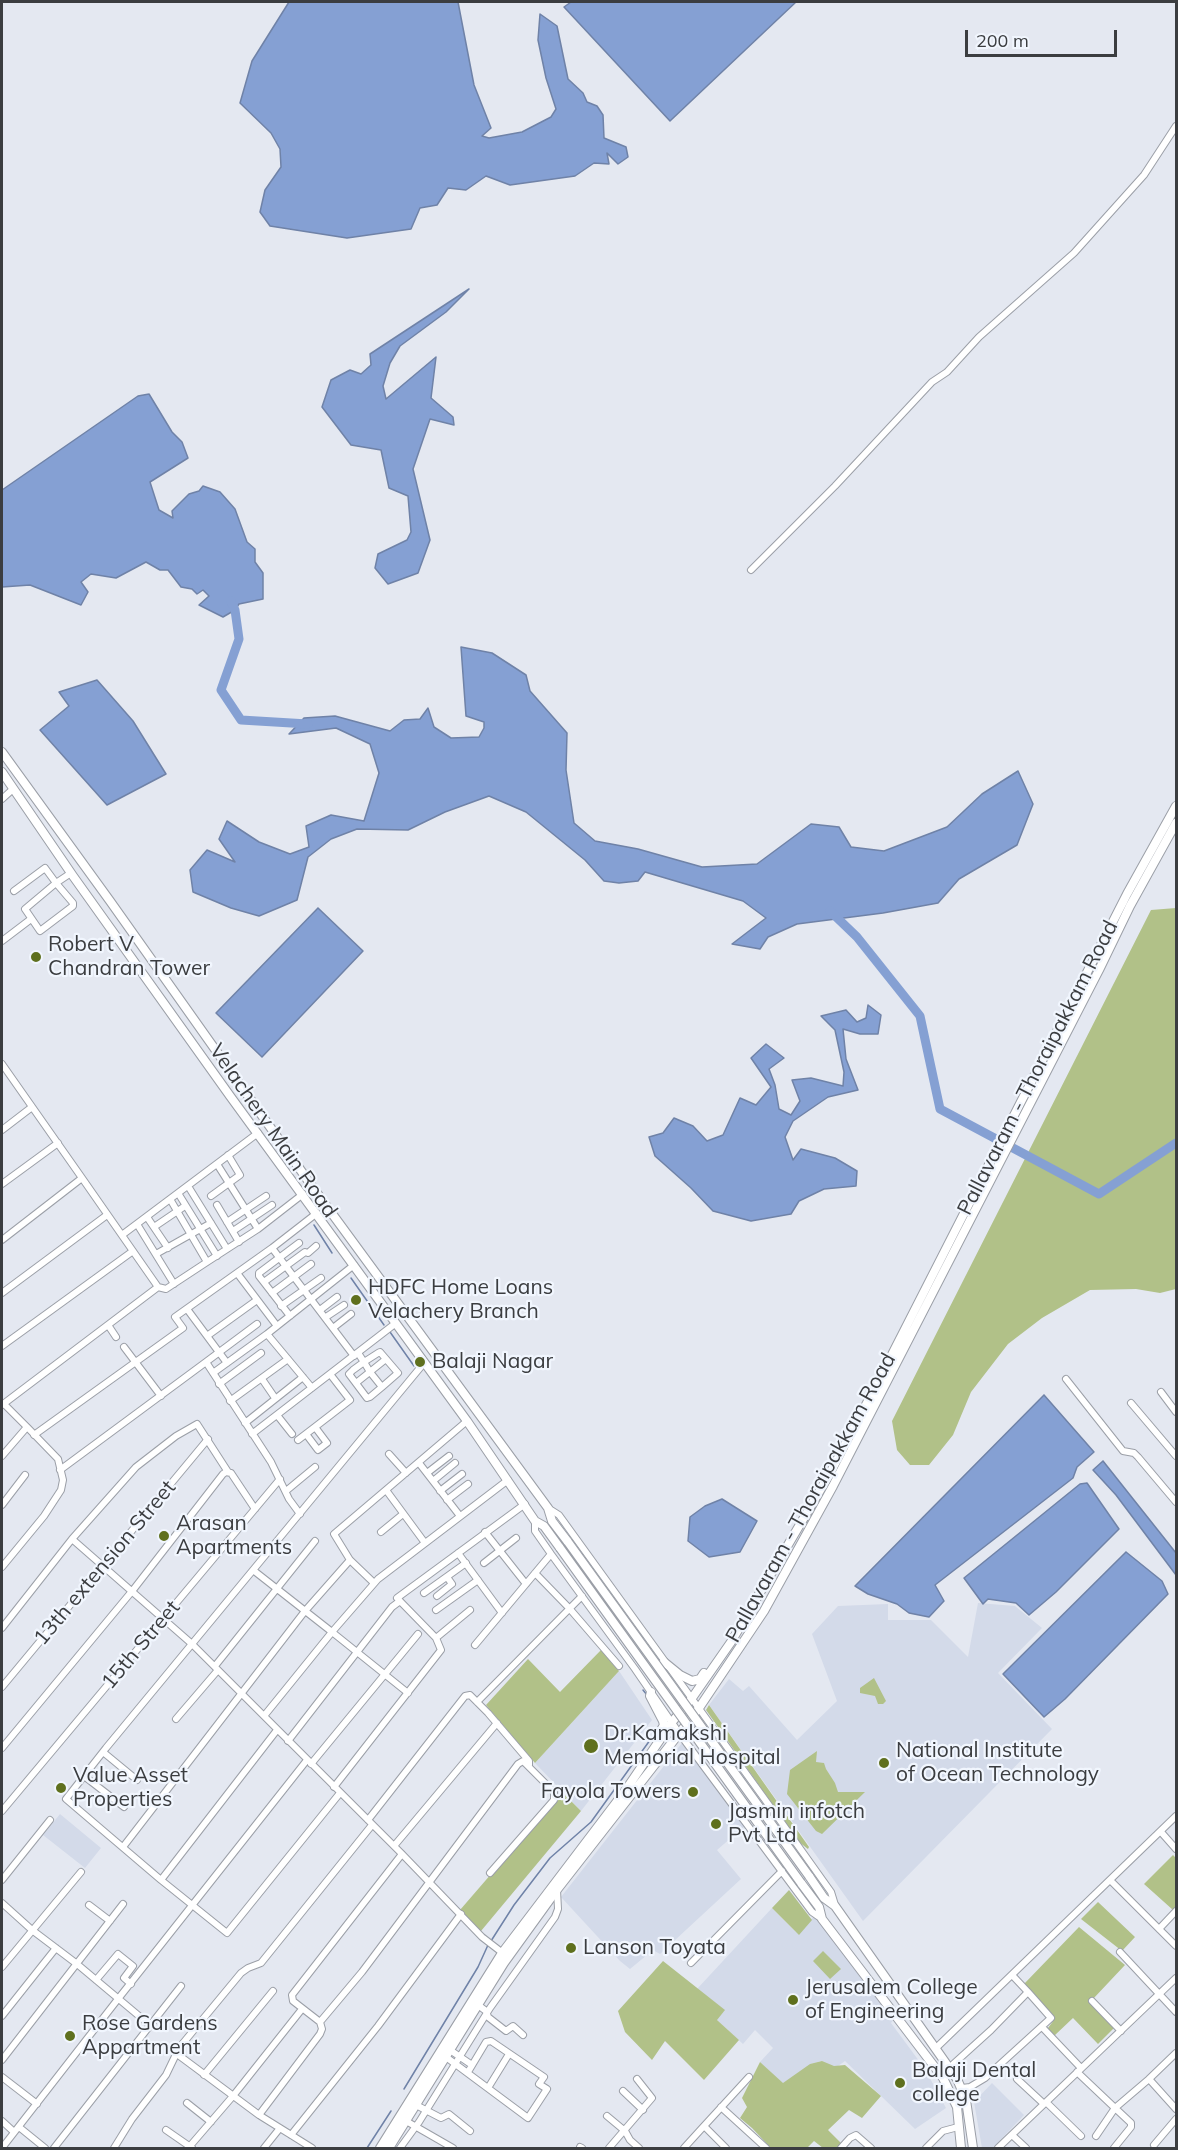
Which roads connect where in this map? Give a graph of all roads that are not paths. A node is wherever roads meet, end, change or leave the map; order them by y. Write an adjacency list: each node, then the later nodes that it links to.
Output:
1 (1176, 126): 2 (street)
2 (751, 570)
3 (2, 752): 12 (main road, Velachery Main Road)
4 (2, 772): 5 (main road, Velachery Main Road)
5 (13, 789): 6 (street); 8 (main road, Velachery Main Road)
6 (2, 799)
7 (1174, 817): 11 (main road, Pallavaram - Thoraipakkam Road)
8 (71, 874): 9 (street); 14 (main road, Velachery Main Road)
9 (57, 884): 10 (street); 13 (street); 13 (street)
10 (14, 891)
11 (1129, 900): 15 (main road, Pallavaram - Thoraipakkam Road); 16 (main road, Pallavaram - Thoraipakkam Road)
12 (120, 916): 14 (main road); 131 (main road, Velachery Main Road)
13 (31, 919): 17 (street)
14 (108, 924): 23 (main road, Velachery Main Road)
15 (1106, 936): 16 (main road); 20 (main road, Pallavaram - Thoraipakkam Road)
16 (1114, 940): 20 (main road, Pallavaram - Thoraipakkam Road)
17 (2, 941)
18 (2, 1064): 19 (street)
19 (4, 1073): 21 (street)
20 (1026, 1102): 154 (main road, Pallavaram - Thoraipakkam Road)
21 (32, 1107): 22 (street); 24 (street)
22 (2, 1130)
23 (258, 1133): 25 (street); 32 (main road, Velachery Main Road)
24 (58, 1143): 27 (street); 29 (street)
25 (228, 1155): 26 (street); 28 (street)
26 (217, 1164): 28 (street); 30 (street)
27 (82, 1178): 42 (street); 54 (street)
28 (229, 1183): 33 (street); 39 (street)
29 (2, 1184)
30 (188, 1186): 31 (street); 46 (street)
31 (178, 1193): 35 (street); 38 (street)
32 (303, 1194): 41 (main road, Velachery Main Road); 50 (street)
33 (210, 1196)
34 (266, 1196): 39 (street)
35 (170, 1199): 40 (street); 43 (street)
36 (272, 1204): 44 (street)
37 (217, 1205): 45 (street)
38 (185, 1206): 40 (street); 49 (street)
39 (246, 1209): 44 (street); 45 (street)
40 (176, 1211): 48 (street); 53 (street)
41 (317, 1213): 59 (street); 67 (main road, Velachery Main Road)
42 (107, 1215): 52 (street); 76 (street)
43 (147, 1216): 47 (street); 48 (street)
44 (252, 1218): 50 (street); 51 (street)
45 (227, 1222): 51 (street)
46 (211, 1223): 49 (street); 60 (street)
47 (137, 1224): 52 (street); 62 (street)
48 (154, 1227): 58 (street)
49 (199, 1229): 53 (street); 63 (street)
50 (258, 1229): 55 (street)
51 (233, 1231): 55 (street)
52 (122, 1235): 61 (street)
53 (190, 1235): 58 (street); 65 (street)
54 (2, 1240)
55 (239, 1242): 60 (street)
56 (299, 1243): 64 (street)
57 (316, 1246): 68 (street)
58 (168, 1248): 62 (street)
59 (272, 1248): 64 (street); 69 (street)
60 (227, 1249): 63 (street)
61 (133, 1251): 74 (street); 96 (street)
62 (156, 1254): 73 (street)
63 (217, 1256): 65 (street)
64 (279, 1258): 68 (street); 72 (street)
65 (207, 1262): 73 (street)
66 (311, 1264): 70 (street)
67 (354, 1265): 79 (street); 88 (main road, Velachery Main Road)
68 (286, 1266): 70 (street); 72 (street)
69 (237, 1273): 80 (street); 83 (street)
70 (294, 1276): 75 (street); 77 (street)
71 (321, 1278): 75 (street)
72 (264, 1282): 77 (street)
73 (174, 1284): 74 (street)
74 (158, 1287): 90 (street)
75 (305, 1289): 79 (street); 82 (street)
76 (2, 1293)
77 (272, 1293): 82 (street)
78 (337, 1297): 84 (street)
79 (312, 1299): 84 (street); 86 (street)
80 (257, 1300): 91 (street); 94 (street)
81 (344, 1305): 87 (street)
82 (281, 1306): 86 (street)
83 (187, 1309): 94 (street); 103 (street)
84 (320, 1310): 87 (street)
85 (351, 1314): 92 (street)
86 (290, 1316): 91 (street)
87 (326, 1317): 92 (street)
88 (396, 1323): 100 (street); 107 (main road, Velachery Main Road)
89 (257, 1324): 98 (street)
90 (108, 1325): 95 (street); 124 (street)
91 (277, 1326): 93 (street)
92 (333, 1328): 100 (street)
93 (267, 1334): 101 (street); 106 (street)
94 (207, 1336): 98 (street)
95 (116, 1337)
96 (2, 1346)
97 (124, 1347): 103 (street)
98 (219, 1352): 104 (street); 106 (street)
99 (261, 1353): 116 (street)
100 (356, 1354): 105 (street); 111 (street)
101 (288, 1359): 112 (street); 113 (street)
102 (386, 1359): 105 (street); 109 (street); 117 (street)
103 (135, 1361): 120 (street); 135 (street)
104 (206, 1362): 108 (street); 110 (street)
105 (364, 1362): 109 (street); 115 (street)
106 (227, 1363): 110 (street)
107 (424, 1363): 127 (main road, Velachery Main Road); 166 (street)
108 (198, 1368): 110 (street); 120 (street)
109 (370, 1372): 115 (street); 117 (street)
110 (213, 1373): 116 (street)
111 (330, 1374): 118 (street); 130 (street)
112 (303, 1377): 118 (street); 121 (street)
113 (262, 1378): 121 (street); 122 (street)
114 (1066, 1379): 161 (street)
115 (356, 1383): 117 (street)
116 (219, 1384): 122 (street)
117 (382, 1387)
118 (312, 1388): 126 (street)
119 (1161, 1392): 125 (street)
120 (160, 1396): 146 (street)
121 (275, 1398): 128 (street)
122 (230, 1401): 128 (street)
123 (1131, 1403): 142 (street)
124 (3, 1405): 129 (street)
125 (1176, 1412)
126 (277, 1415): 132 (street); 133 (street)
127 (467, 1421): 138 (main road, Velachery Main Road); 143 (street)
128 (245, 1423): 132 (street)
129 (27, 1427): 135 (street); 140 (street)
130 (315, 1427): 134 (street); 134 (street)
131 (492, 1431): 138 (main road); 164 (main road, Velachery Main Road)
132 (252, 1434): 152 (street)
133 (292, 1434)
134 (306, 1434): 137 (street)
135 (34, 1435): 146 (street)
136 (208, 1439): 147 (street); 173 (street); 182 (street, 13th extension Street)
137 (298, 1440)
138 (480, 1440): 153 (main road, Velachery Main Road)
139 (389, 1454): 148 (street)
140 (2, 1456)
141 (449, 1456): 149 (street)
142 (1176, 1456)
143 (419, 1463): 148 (street); 149 (street)
144 (455, 1463): 155 (street)
145 (315, 1467): 157 (street)
146 (60, 1470): 183 (street)
147 (228, 1472): 165 (street); 190 (street)
148 (406, 1473): 158 (street)
149 (427, 1473): 155 (street)
150 (462, 1474): 159 (street)
151 (25, 1475): 163 (street)
152 (280, 1479): 157 (street); 165 (street, 15th Street)
153 (508, 1480): 162 (main road, Velachery Main Road); 168 (street)
154 (831, 1480): 209 (main road, Pallavaram - Thoraipakkam Road); 220 (main road, Pallavaram - Thoraipakkam Road)
155 (433, 1481): 159 (street)
156 (468, 1484): 160 (street)
157 (286, 1491): 166 (street)
158 (386, 1491): 167 (street); 179 (street)
159 (440, 1491): 160 (street)
160 (447, 1500): 168 (street)
161 (1176, 1502)
162 (525, 1504): 169 (main road, Velachery Main Road); 171 (street)
163 (2, 1505)
164 (549, 1508): 210 (street); 259 (main road, Velachery Main Road, bridge)
165 (255, 1509): 201 (street, 15th Street)
166 (300, 1514): 184 (street)
167 (403, 1514): 170 (street); 175 (street)
168 (460, 1516): 175 (street)
169 (535, 1521): 178 (street); 262 (main road, Velachery Main Road, bridge)
170 (381, 1532)
171 (485, 1533): 176 (street); 177 (street)
172 (516, 1538): 176 (street)
173 (72, 1539): 182 (street); 202 (street)
174 (315, 1541): 191 (street)
175 (425, 1543): 188 (street)
176 (499, 1551): 181 (street); 189 (street)
177 (458, 1553): 180 (street); 195 (street)
178 (551, 1554): 185 (street); 194 (street)
179 (350, 1560): 188 (street); 199 (street)
180 (466, 1563): 186 (street); 187 (street)
181 (484, 1563)
182 (104, 1566): 190 (street); 214 (street, 13th extension Street)
183 (2, 1567)
184 (253, 1570): 191 (street); 206 (street)
185 (535, 1573): 189 (street); 196 (street)
186 (447, 1577): 192 (street); 193 (street)
187 (478, 1580): 197 (street); 200 (street)
188 (374, 1583): 203 (street)
189 (526, 1584): 200 (street)
190 (133, 1590): 201 (street); 228 (street)
191 (277, 1590): 199 (street); 212 (street)
192 (424, 1593)
193 (437, 1596)
194 (582, 1596): 196 (street); 215 (street)
195 (400, 1601): 205 (street); 208 (street)
196 (569, 1608): 211 (street); 219 (street)
197 (436, 1610)
198 (470, 1610): 205 (street)
199 (305, 1611): 203 (street); 216 (street)
200 (502, 1613): 207 (street)
201 (164, 1618): 206 (street); 238 (street, 15th Street)
202 (2, 1628)
203 (332, 1632): 208 (street); 221 (street)
204 (418, 1634): 213 (street)
205 (436, 1638): 217 (street)
206 (192, 1644): 212 (street); 229 (street)
207 (475, 1645)
208 (358, 1652): 213 (street); 227 (street)
209 (720, 1654): 210 (main road); 218 (main road, Pallavaram - Thoraipakkam Road)
210 (664, 1662): 218 (street)
211 (618, 1666)
212 (216, 1668): 216 (street); 222 (street)
213 (385, 1674): 217 (street); 230 (street)
214 (2, 1688)
215 (651, 1692): 223 (street); 233 (main road)
216 (242, 1693): 221 (street); 244 (street)
217 (408, 1693): 235 (street)
218 (692, 1698): 220 (street); 223 (main road, Pallavaram - Thoraipakkam Road)
219 (477, 1702): 224 (street); 241 (street)
220 (699, 1708): 226 (main road, Pallavaram - Thoraipakkam Road); 259 (street)
221 (264, 1716): 225 (street)
222 (176, 1719)
223 (672, 1722): 226 (street); 233 (main road, Pallavaram - Thoraipakkam Road)
224 (497, 1723): 231 (street); 243 (street)
225 (278, 1730): 227 (street); 251 (street)
226 (679, 1733): 247 (street); 254 (main road, Pallavaram - Thoraipakkam Road)
227 (288, 1741): 230 (street)
228 (2, 1748)
229 (103, 1752): 232 (street); 234 (street)
230 (309, 1762): 235 (street); 258 (street)
231 (529, 1765): 249 (street); 253 (street)
232 (84, 1776): 237 (street); 244 (street)
233 (633, 1779): 269 (main road, Pallavaram - Thoraipakkam Road)
234 (137, 1780)
235 (334, 1787): 236 (street)
236 (340, 1793): 241 (street); 258 (street)
237 (124, 1807)
238 (2, 1811)
239 (1176, 1816): 242 (street)
240 (50, 1820): 250 (street)
241 (370, 1822): 243 (street); 296 (street)
242 (1161, 1832): 245 (street); 252 (street)
243 (394, 1846): 246 (street)
244 (123, 1847): 251 (street)
245 (1176, 1849)
246 (402, 1854): 253 (street); 284 (street)
247 (782, 1871): 262 (street); 270 (street)
248 (81, 1872): 265 (street)
249 (490, 1873)
250 (2, 1880)
251 (161, 1880): 258 (street)
252 (1112, 1881): 264 (street); 273 (street)
253 (430, 1882): 261 (street); 288 (street)
254 (557, 1890): 269 (main road, Pallavaram - Thoraipakkam Road); 286 (street)
255 (2, 1903): 265 (street)
256 (123, 1904): 263 (street)
257 (89, 1905): 263 (street)
258 (192, 1906): 276 (street)
259 (835, 1906): 293 (main road, Velachery Main Road)
260 (1176, 1911): 264 (street)
261 (461, 1914): 269 (street); 339 (street)
262 (822, 1919): 294 (main road)
263 (110, 1921): 271 (street)
264 (1159, 1929): 266 (street)
265 (32, 1930): 267 (street); 272 (street)
266 (1176, 1946)
267 (56, 1948): 271 (street); 287 (street)
268 (1120, 1952): 280 (street)
269 (505, 1955): 283 (main road, Pallavaram - Thoraipakkam Road); 351 (main road, Pallavaram - Thoraipakkam Road)
270 (691, 1963)
271 (77, 1964): 275 (street); 300 (street)
272 (2, 1967)
273 (1012, 1975): 279 (street); 293 (street)
274 (1176, 1978): 280 (street)
275 (96, 1980): 276 (street); 281 (street)
276 (131, 1984): 281 (street)
277 (181, 1986): 289 (street)
278 (273, 1991): 306 (street)
279 (1028, 1992): 290 (street); 303 (street)
280 (1160, 1995): 285 (street); 291 (street)
281 (118, 1999): 289 (street); 318 (street)
282 (1092, 2001): 291 (street)
283 (478, 2005): 286 (street); 297 (main road, Pallavaram - Thoraipakkam Road)
284 (303, 2009): 288 (street); 315 (street)
285 (1176, 2012)
286 (487, 2013): 292 (street); 299 (street)
287 (2, 2016)
288 (320, 2022): 325 (street)
289 (151, 2026): 347 (street)
290 (1042, 2027): 304 (street); 313 (street)
291 (1121, 2031): 304 (street)
292 (524, 2035)
293 (933, 2045): 294 (main road); 303 (main road, Velachery Main Road)
294 (920, 2049): 333 (main road)
295 (1176, 2053): 311 (street)
296 (177, 2054): 306 (street); 348 (street)
297 (448, 2054): 299 (street); 301 (street); 319 (main road, Pallavaram - Thoraipakkam Road)
298 (509, 2054): 302 (street); 312 (street); 312 (street)
299 (459, 2056): 301 (street); 302 (street)
300 (2, 2060)
301 (455, 2063): 305 (street); 323 (street)
302 (472, 2065): 305 (street)
303 (949, 2068): 313 (main road, Velachery Main Road)
304 (1079, 2070): 317 (street); 321 (street)
305 (468, 2072): 312 (street)
306 (204, 2075): 315 (street)
307 (2, 2077): 318 (street)
308 (749, 2077): 320 (street)
309 (637, 2079): 324 (street)
310 (1017, 2079): 317 (street)
311 (1149, 2079): 321 (street); 322 (street)
312 (488, 2088)
313 (962, 2088): 364 (main road, Velachery Main Road)
314 (623, 2091): 324 (street)
315 (233, 2096): 325 (street); 330 (street)
316 (186, 2103): 330 (street)
317 (1045, 2103): 340 (street); 341 (street)
318 (37, 2104): 335 (street)
319 (416, 2104): 323 (street); 329 (main road, Pallavaram - Thoraipakkam Road)
320 (721, 2107): 331 (street); 359 (street)
321 (1115, 2108): 342 (street); 367 (street)
322 (1176, 2109)
323 (426, 2110): 332 (street); 337 (street)
324 (643, 2110): 338 (street)
325 (259, 2115): 334 (street)
326 (607, 2116): 338 (street)
327 (1176, 2119): 343 (street)
328 (2, 2121): 335 (street)
329 (406, 2121): 332 (street); 352 (main road, Pallavaram - Thoraipakkam Road)
330 (211, 2122): 344 (street)
331 (704, 2126): 357 (street); 358 (street)
332 (415, 2127): 353 (street); 354 (street)
333 (958, 2127): 362 (street); 363 (main road)
334 (280, 2128): 339 (street); 349 (street)
335 (16, 2129): 345 (street); 346 (street)
336 (166, 2130): 344 (street)
337 (470, 2131)
338 (625, 2131): 355 (street); 356 (street)
339 (291, 2135): 350 (street)
340 (1012, 2135): 365 (street); 366 (street)
341 (1081, 2136)
342 (1096, 2136)
343 (1154, 2145)
344 (191, 2147)
345 (2, 2148)
346 (45, 2148)
347 (54, 2148)
348 (114, 2148)
349 (264, 2148)
350 (312, 2148)
351 (380, 2148)
352 (388, 2148)
353 (400, 2148)
354 (453, 2148)
355 (609, 2148)
356 (639, 2148)
357 (684, 2148)
358 (726, 2148)
359 (766, 2148)
360 (841, 2148): 361 (street)
361 (871, 2148)
362 (926, 2148)
363 (961, 2148)
364 (973, 2148)
365 (998, 2148)
366 (1026, 2148)
367 (1114, 2148)

